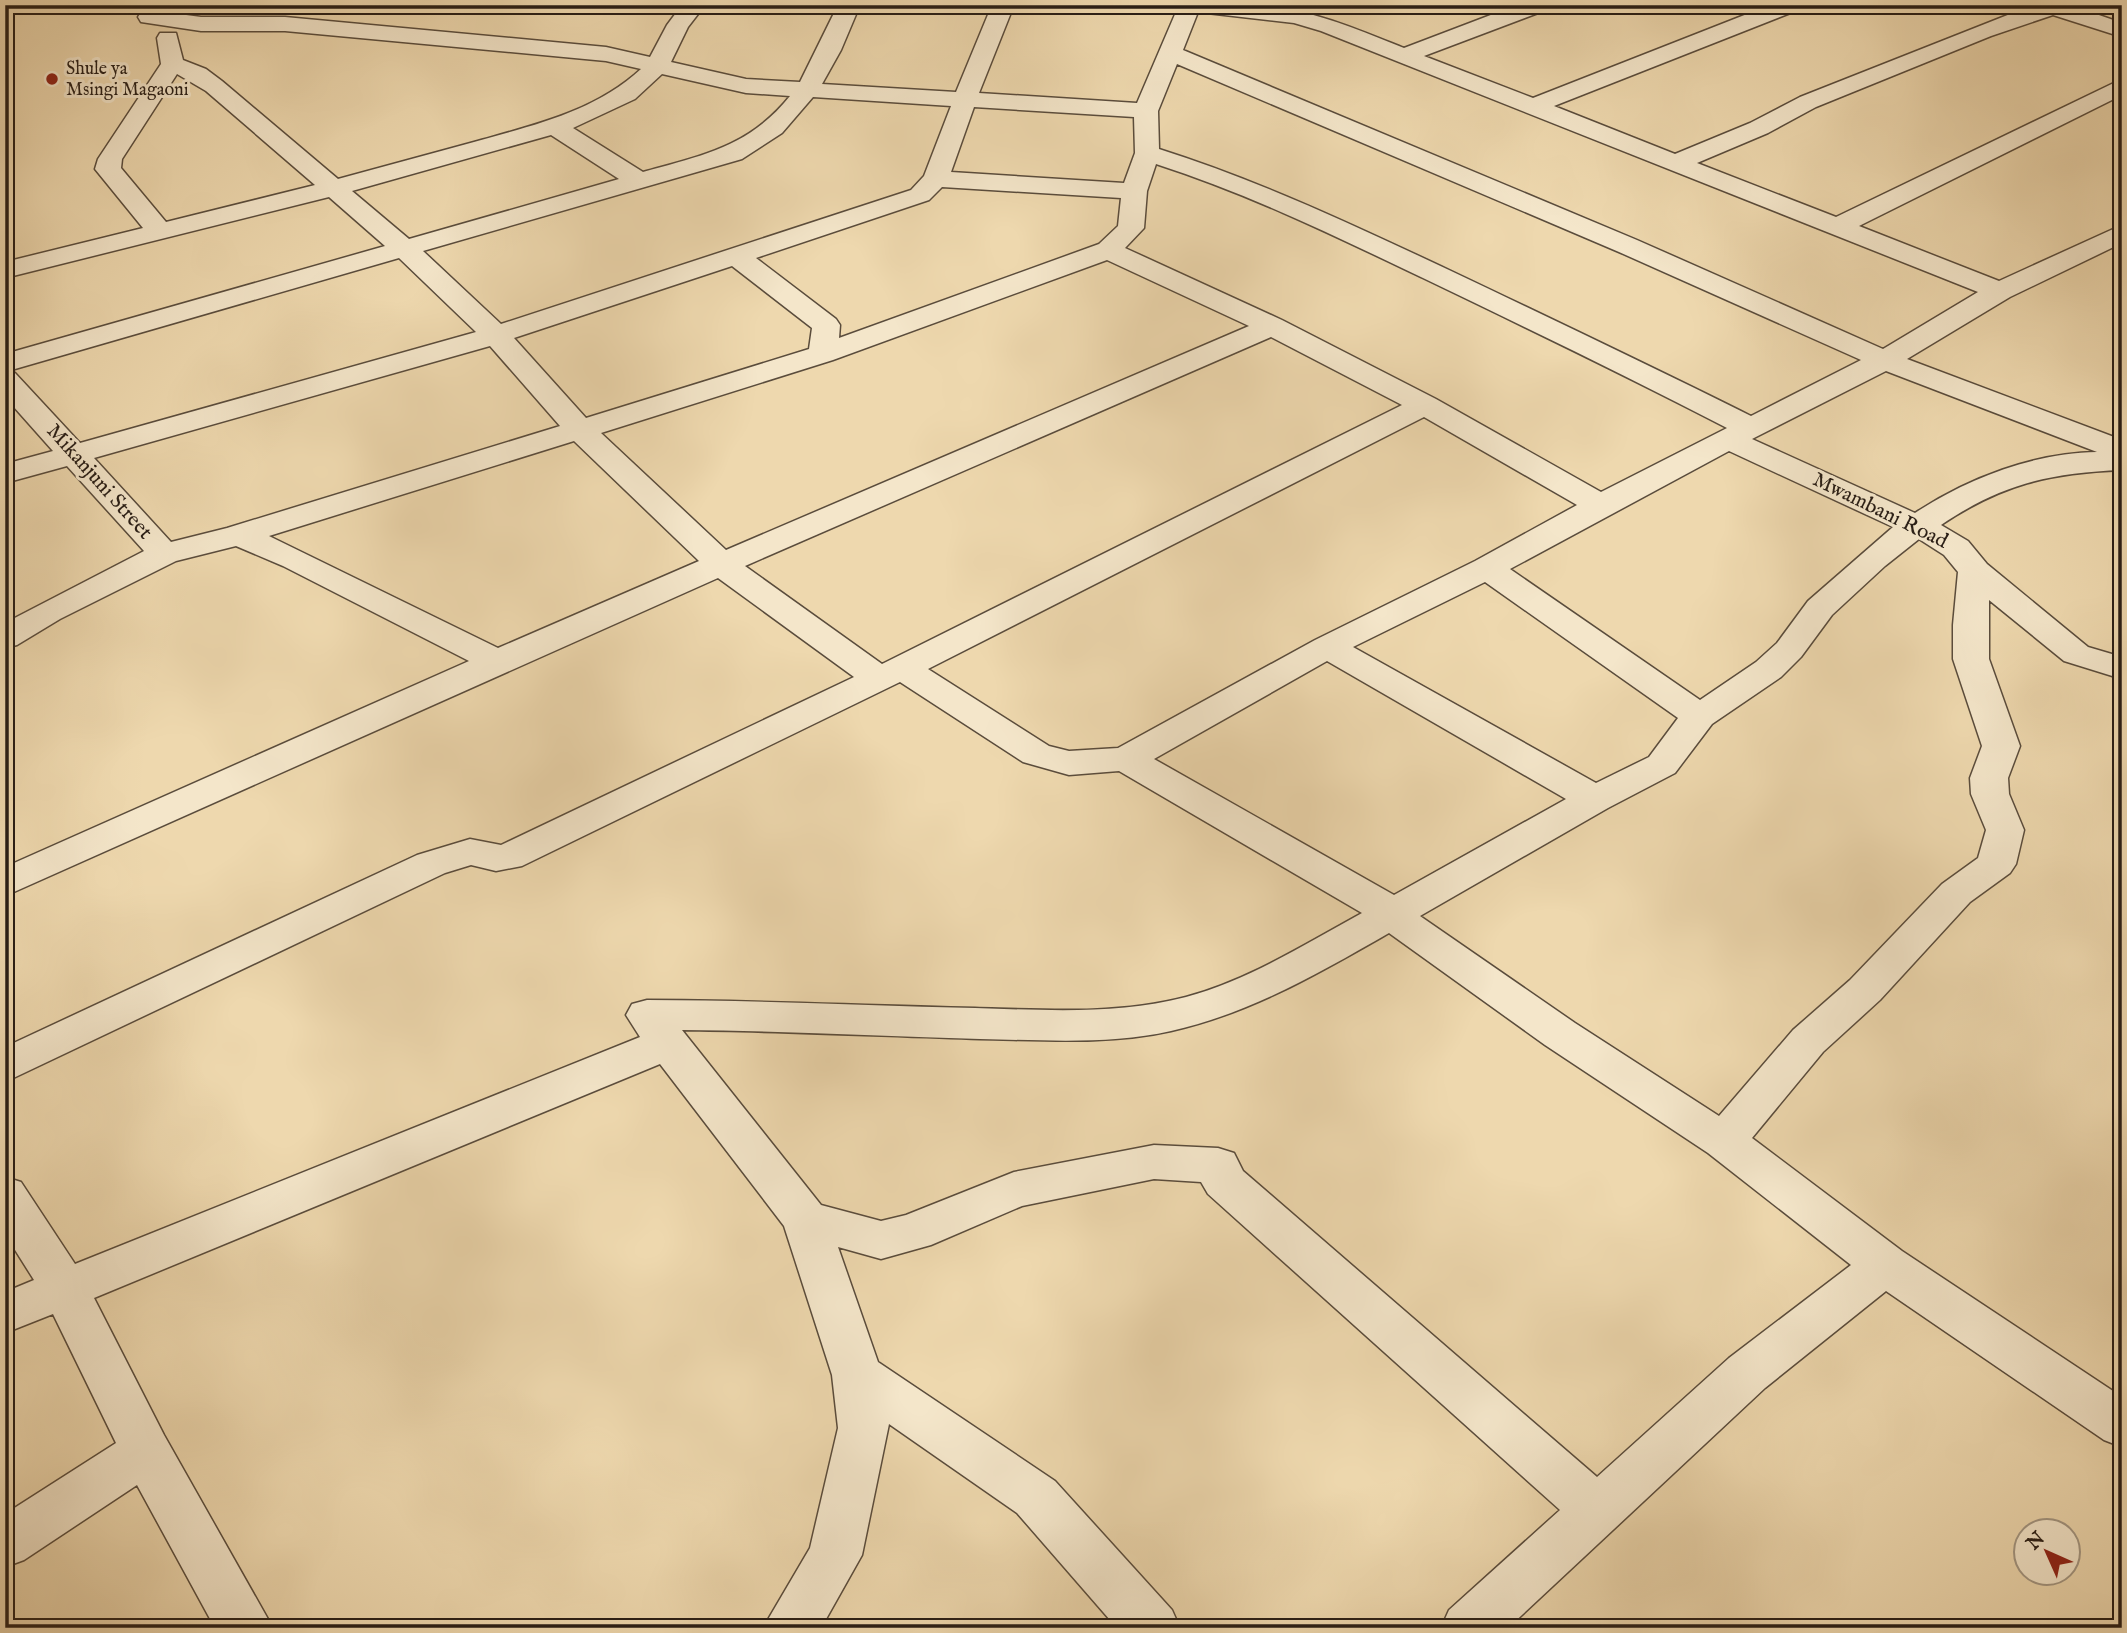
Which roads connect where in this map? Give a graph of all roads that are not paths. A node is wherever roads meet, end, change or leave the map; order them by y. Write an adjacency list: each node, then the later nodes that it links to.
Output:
1 (694, 5): 16 (street)
2 (849, 5): 18 (street)
3 (1003, 5): 19 (street)
4 (1190, 5): 13 (street)
5 (1198, 5): 11 (street)
6 (1296, 5): 11 (street)
7 (1538, 5): 14 (street)
8 (1790, 5): 20 (street)
9 (2052, 6): 12 (street); 24 (street)
10 (139, 11): 15 (street); 16 (street)
11 (1269, 14): 14 (street)
12 (2122, 30)
13 (1170, 53): 21 (street); 42 (street)
14 (1402, 56): 20 (street)
15 (172, 64): 27 (street); 30 (street)
16 (658, 65): 18 (street); 22 (street)
17 (2122, 86): 29 (street)
18 (808, 88): 19 (street); 26 (street)
19 (968, 99): 21 (street); 25 (street)
20 (1531, 107): 24 (street)
21 (1146, 111): 23 (street)
22 (554, 127): 26 (street); 27 (street)
23 (1147, 153): 28 (street); 47 (street, Mwambani Road)
24 (1677, 162): 29 (street)
25 (936, 179): 28 (street); 35 (street)
26 (642, 182): 33 (street)
27 (334, 188): 30 (street); 33 (street)
28 (1134, 191): 34 (street)
29 (1838, 226): 38 (street)
30 (160, 232): 37 (street)
31 (2122, 233): 32 (street)
32 (2097, 247): 36 (street); 38 (street)
33 (406, 250): 40 (street); 43 (street)
34 (1108, 250): 39 (street); 41 (street)
35 (738, 257): 40 (street); 41 (street)
36 (2122, 257)
37 (5, 270)
38 (2000, 291): 42 (street)
39 (1272, 326): 45 (street); 56 (street)
40 (496, 335): 46 (street); 49 (street)
41 (823, 354): 46 (street)
42 (1884, 360): 47 (street); 48 (street)
43 (5, 363)
44 (5, 379): 49 (street, Mikanjuni Street)
45 (1425, 405): 52 (street); 62 (street)
46 (579, 429): 53 (street); 56 (street)
47 (1740, 434): 52 (street); 54 (street, Mwambani Road)
48 (2122, 452)
49 (72, 453): 51 (street); 55 (street, Mikanjuni Street)
50 (2122, 461): 54 (street)
51 (5, 474)
52 (1600, 505): 57 (street)
53 (239, 535): 55 (street); 60 (street)
54 (1945, 544): 61 (street, Mwambani Road); 63 (street); 70 (street)
55 (164, 554): 58 (street)
56 (721, 564): 60 (street); 62 (street)
57 (1487, 568): 59 (street); 63 (street)
58 (5, 638)
59 (1327, 647): 64 (street); 65 (street)
60 (497, 661): 66 (street)
61 (2122, 668)
62 (891, 674): 64 (street); 69 (street)
63 (1699, 716): 65 (street)
64 (1126, 759): 67 (street)
65 (1595, 799): 67 (street)
66 (5, 883)
67 (1401, 921): 68 (street); 70 (street)
68 (668, 1043): 72 (street); 74 (street)
69 (5, 1066)
70 (1724, 1141): 73 (street)
71 (5, 1195): 74 (street)
72 (805, 1219): 76 (street); 79 (street)
73 (1885, 1265): 77 (street); 79 (street)
74 (64, 1287): 75 (street); 78 (street)
75 (5, 1312)
76 (857, 1375): 82 (street); 83 (street)
77 (2122, 1425)
78 (146, 1451): 80 (street); 81 (street)
79 (1596, 1508): 84 (street)
80 (5, 1543)
81 (245, 1628)
82 (791, 1628)
83 (1152, 1628)
84 (1469, 1628)

